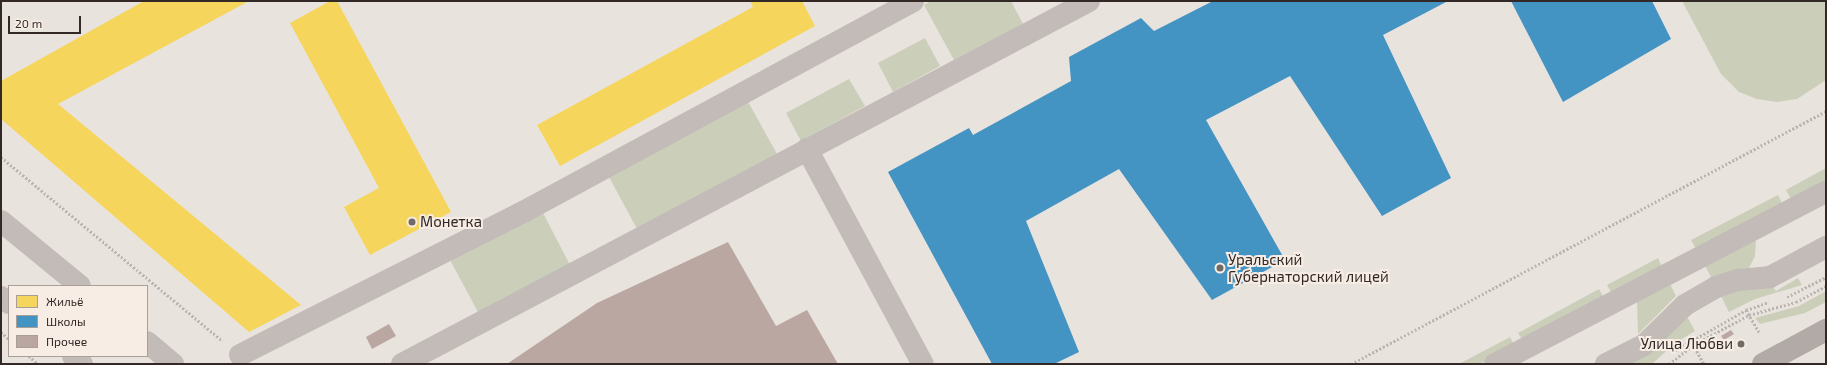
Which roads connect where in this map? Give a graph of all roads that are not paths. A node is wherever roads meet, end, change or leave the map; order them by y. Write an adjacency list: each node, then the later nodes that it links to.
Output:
1 (913, 1): 10 (street)
2 (1088, 1): 3 (street)
3 (807, 149): 14 (street); 15 (street)
4 (1826, 192): 16 (street)
5 (1, 221): 7 (street)
6 (1826, 247): 17 (street)
7 (79, 285)
8 (1826, 330): 18 (main road)
9 (148, 343): 13 (street)
10 (240, 355)
11 (74, 357): 12 (street)
12 (82, 364)
13 (173, 364)
14 (402, 364)
15 (924, 364)
16 (1495, 364)
17 (1606, 364)
18 (1763, 364)

